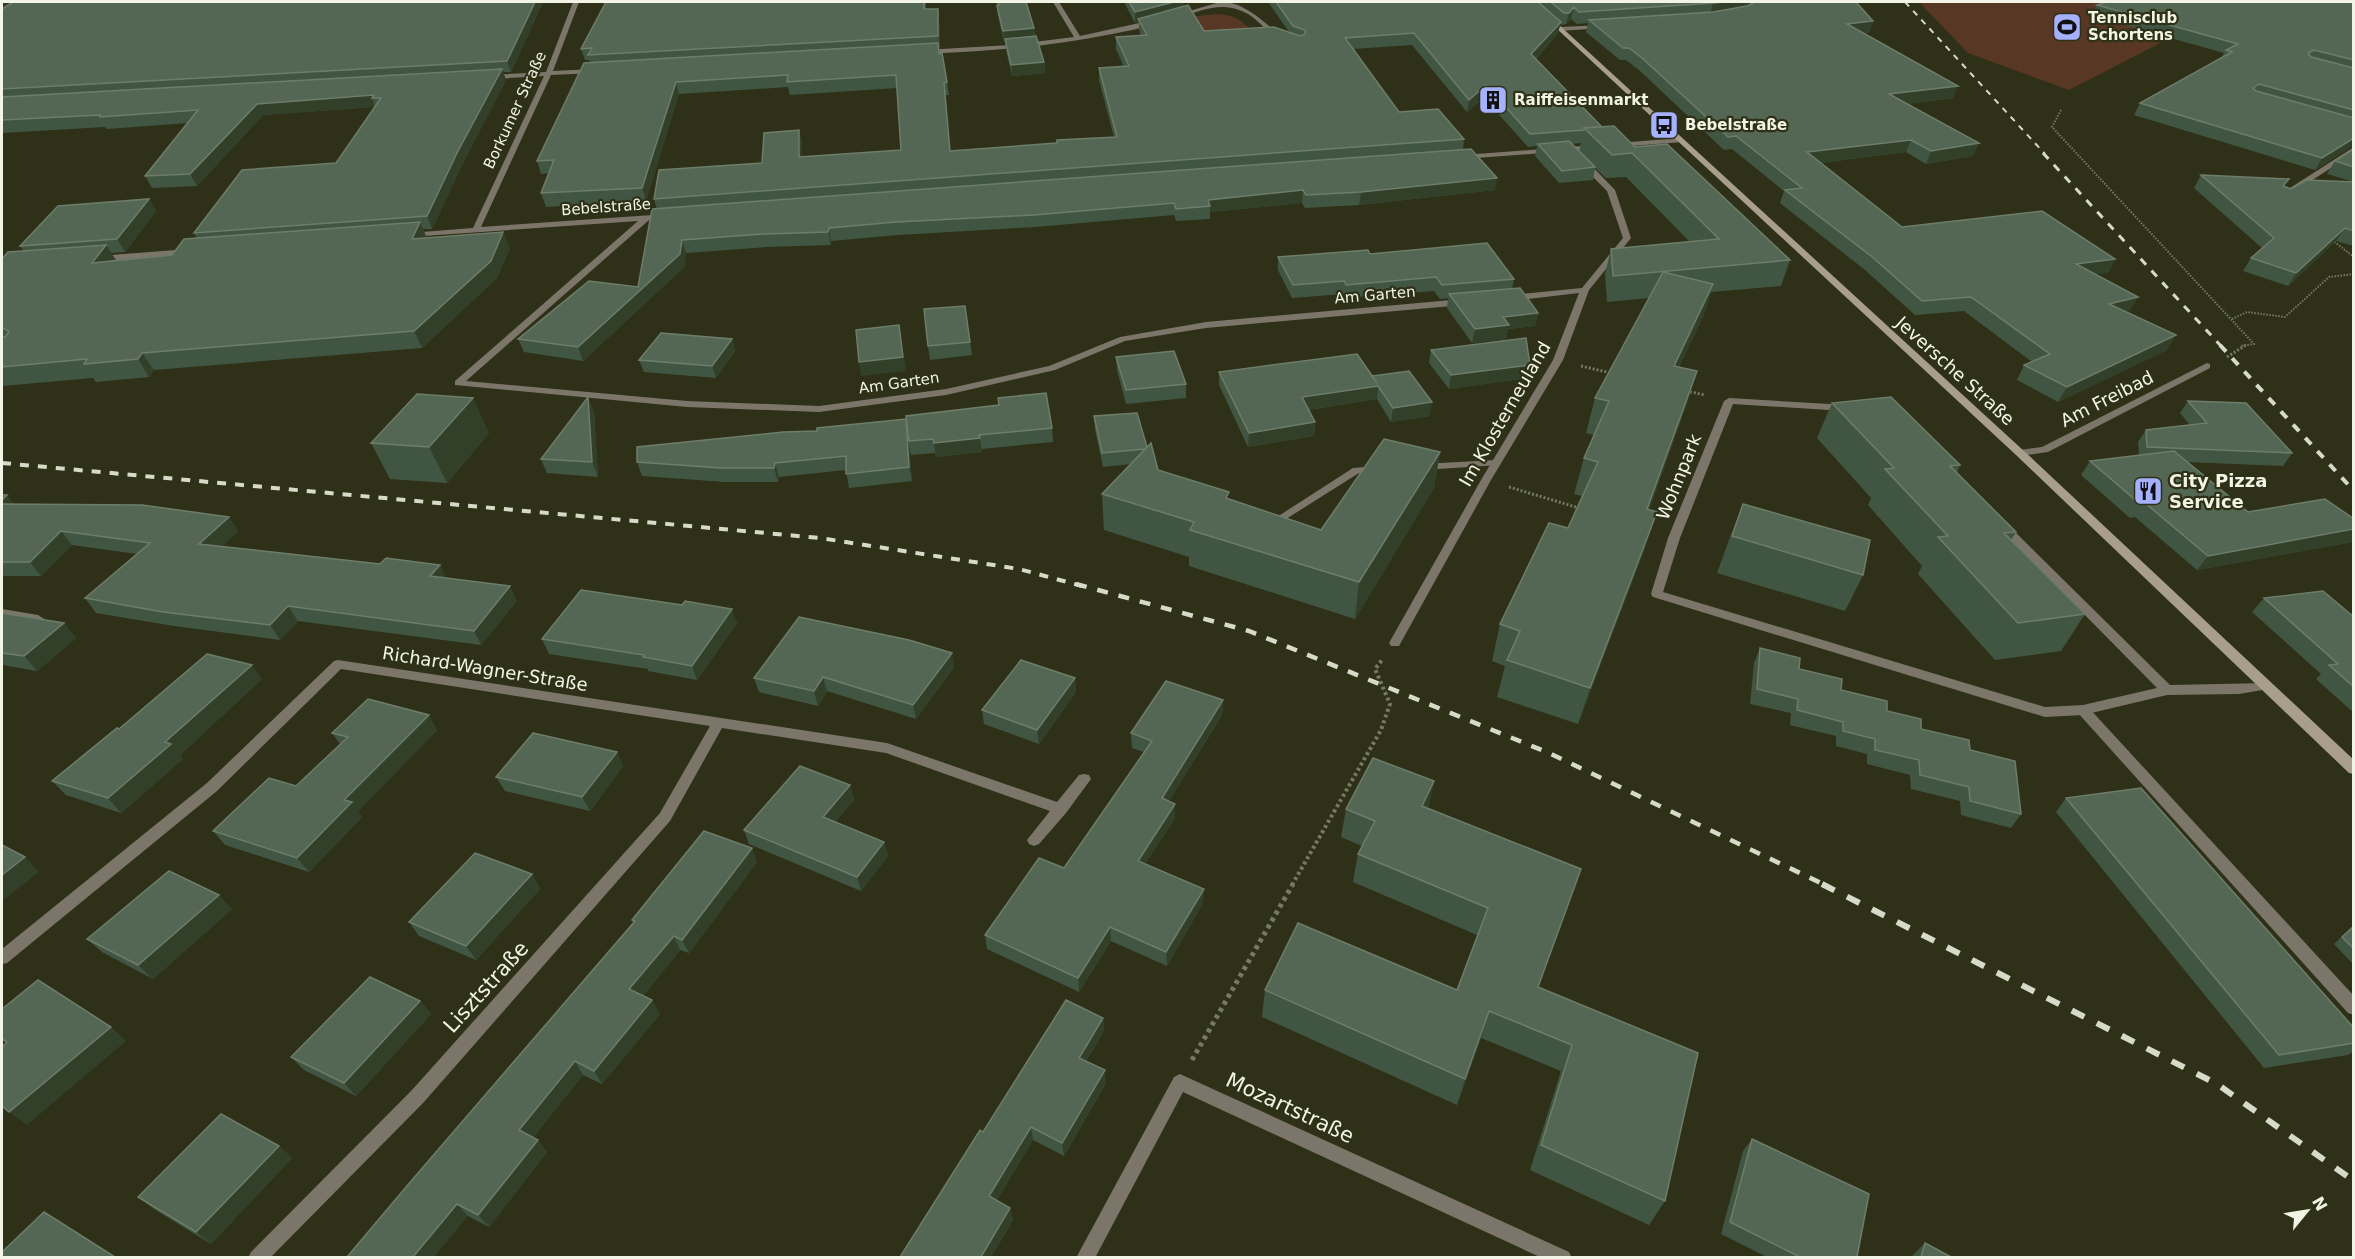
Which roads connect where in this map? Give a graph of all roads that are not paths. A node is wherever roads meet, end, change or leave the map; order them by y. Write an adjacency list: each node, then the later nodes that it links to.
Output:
1 (576, 2): 13 (street, Borkumer Straße)
2 (1056, 2): 9 (street)
3 (1225, 2): 5 (street); 10 (street)
4 (1531, 2): 8 (street, Jeversche Straße)
5 (1171, 17)
6 (1160, 20): 9 (street)
7 (1610, 26): 8 (street)
8 (1560, 28): 15 (street, Jeversche Straße)
9 (1078, 39): 11 (street)
10 (1289, 40)
11 (916, 53)
12 (608, 70): 13 (street)
13 (549, 73): 14 (street); 22 (street, Borkumer Straße)
14 (477, 77)
15 (1680, 140): 16 (street); 31 (street, Jeversche Straße)
16 (1569, 149): 18 (street); 26 (street, Im Klosterneuland)
17 (2354, 149): 19 (street)
18 (1450, 158)
19 (2290, 191)
20 (682, 215): 21 (street, Bebelstraße)
21 (646, 218): 22 (street, Bebelstraße); 28 (street, Am Garten)
22 (476, 230): 23 (street, Bebelstraße)
23 (400, 235)
24 (196, 251): 25 (street)
25 (93, 259)
26 (1585, 290): 27 (street); 32 (street, Im Klosterneuland)
27 (1494, 299)
28 (1473, 301)
29 (2207, 366): 31 (street, Am Freibad)
30 (1859, 405): 42 (street, Wohnpark)
31 (2020, 453): 40 (street, Jeversche Straße)
32 (1496, 463): 33 (street); 39 (street, Im Klosterneuland)
33 (1415, 467)
34 (1392, 469): 35 (street)
35 (1282, 517)
36 (1998, 521): 41 (street)
37 (2, 613): 38 (street)
38 (38, 619)
39 (1395, 643)
40 (2264, 686): 41 (street, Wohnpark); 44 (street, Jeversche Straße)
41 (2167, 690): 42 (street, Wohnpark)
42 (2083, 710): 49 (street)
43 (718, 723): 46 (street, Richard-Wagner-Straße); 48 (street, Richard-Wagner-Straße); 50 (street, Lisztstraße)
44 (2354, 769)
45 (1084, 779): 46 (street)
46 (1061, 809): 47 (street)
47 (1035, 840)
48 (2, 958)
49 (2354, 1008)
50 (257, 1257)
51 (1085, 1257): 52 (street, Mozartstraße)
52 (1563, 1257)

